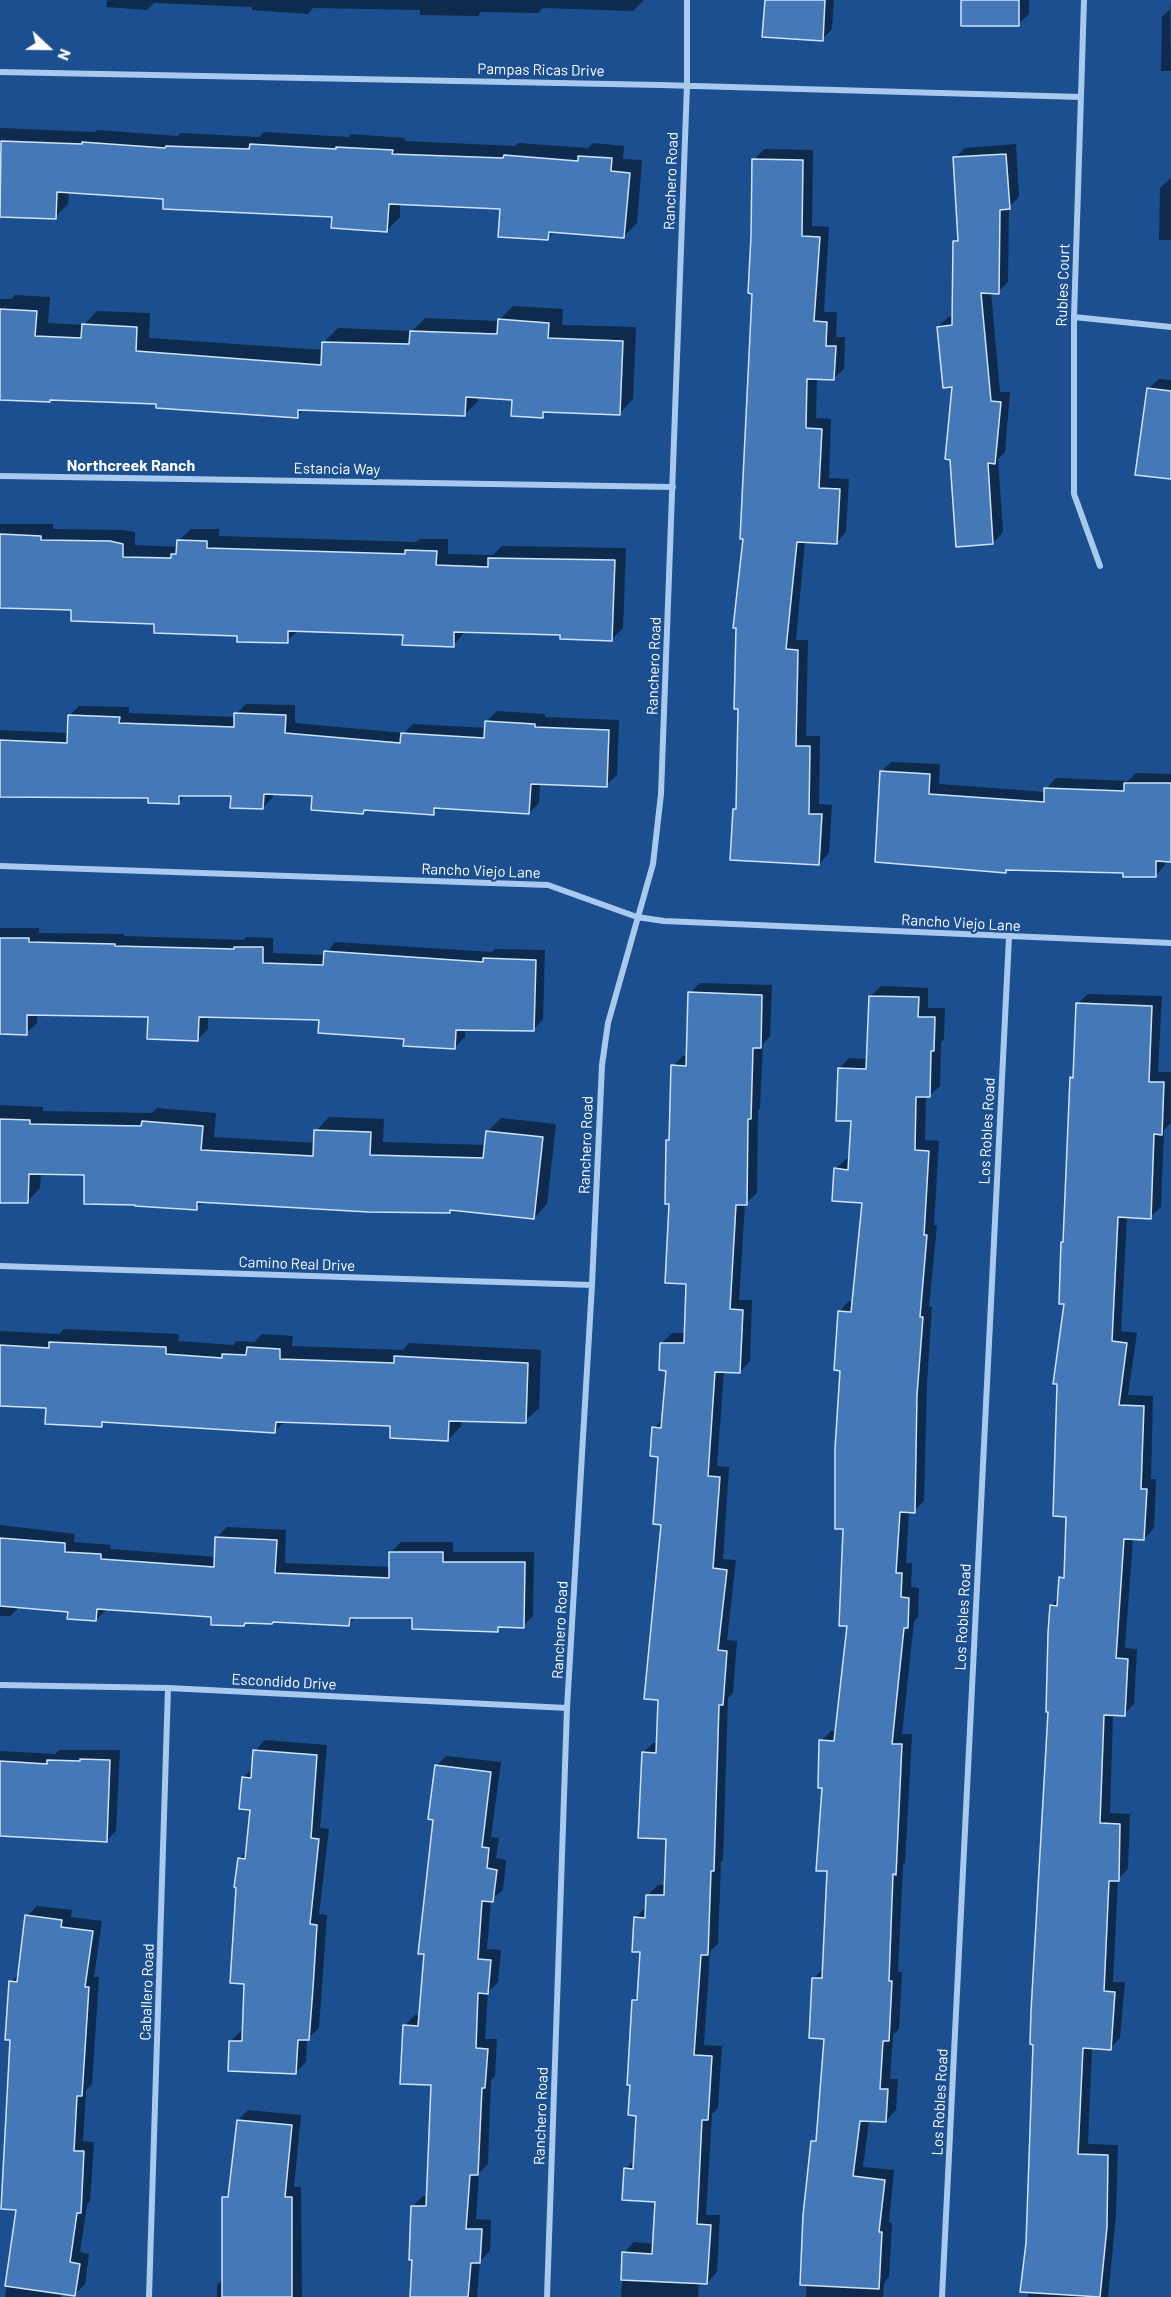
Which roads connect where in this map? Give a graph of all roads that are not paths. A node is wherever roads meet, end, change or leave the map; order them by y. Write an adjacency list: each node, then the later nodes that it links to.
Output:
1 (687, 0): 4 (street, Ranchero Road)
2 (1084, 0): 5 (street, Rubles Court)
3 (0, 72): 4 (street, Pampas Ricas Drive)
4 (687, 85): 5 (street, Pampas Ricas Drive); 9 (street, Ranchero Road)
5 (1081, 98): 6 (street, Rubles Court)
6 (1074, 317): 7 (street); 10 (street, Rubles Court)
7 (1171, 327)
8 (0, 476): 9 (street, Estancia Way)
9 (673, 487): 12 (street, Ranchero Road)
10 (1100, 566)
11 (0, 866): 12 (street, Rancho Viejo Lane)
12 (637, 917): 13 (street, Rancho Viejo Lane); 16 (street, Ranchero Road)
13 (1009, 937): 14 (street, Rancho Viejo Lane); 22 (street, Los Robles Road)
14 (1171, 943)
15 (0, 1266): 16 (street, Camino Real Drive)
16 (592, 1285): 19 (street, Ranchero Road)
17 (0, 1684): 18 (street, Escondido Drive)
18 (168, 1688): 19 (street, Escondido Drive); 20 (street, Caballero Road)
19 (567, 1708): 21 (street, Ranchero Road)
20 (149, 2297)
21 (547, 2297)
22 (942, 2297)

